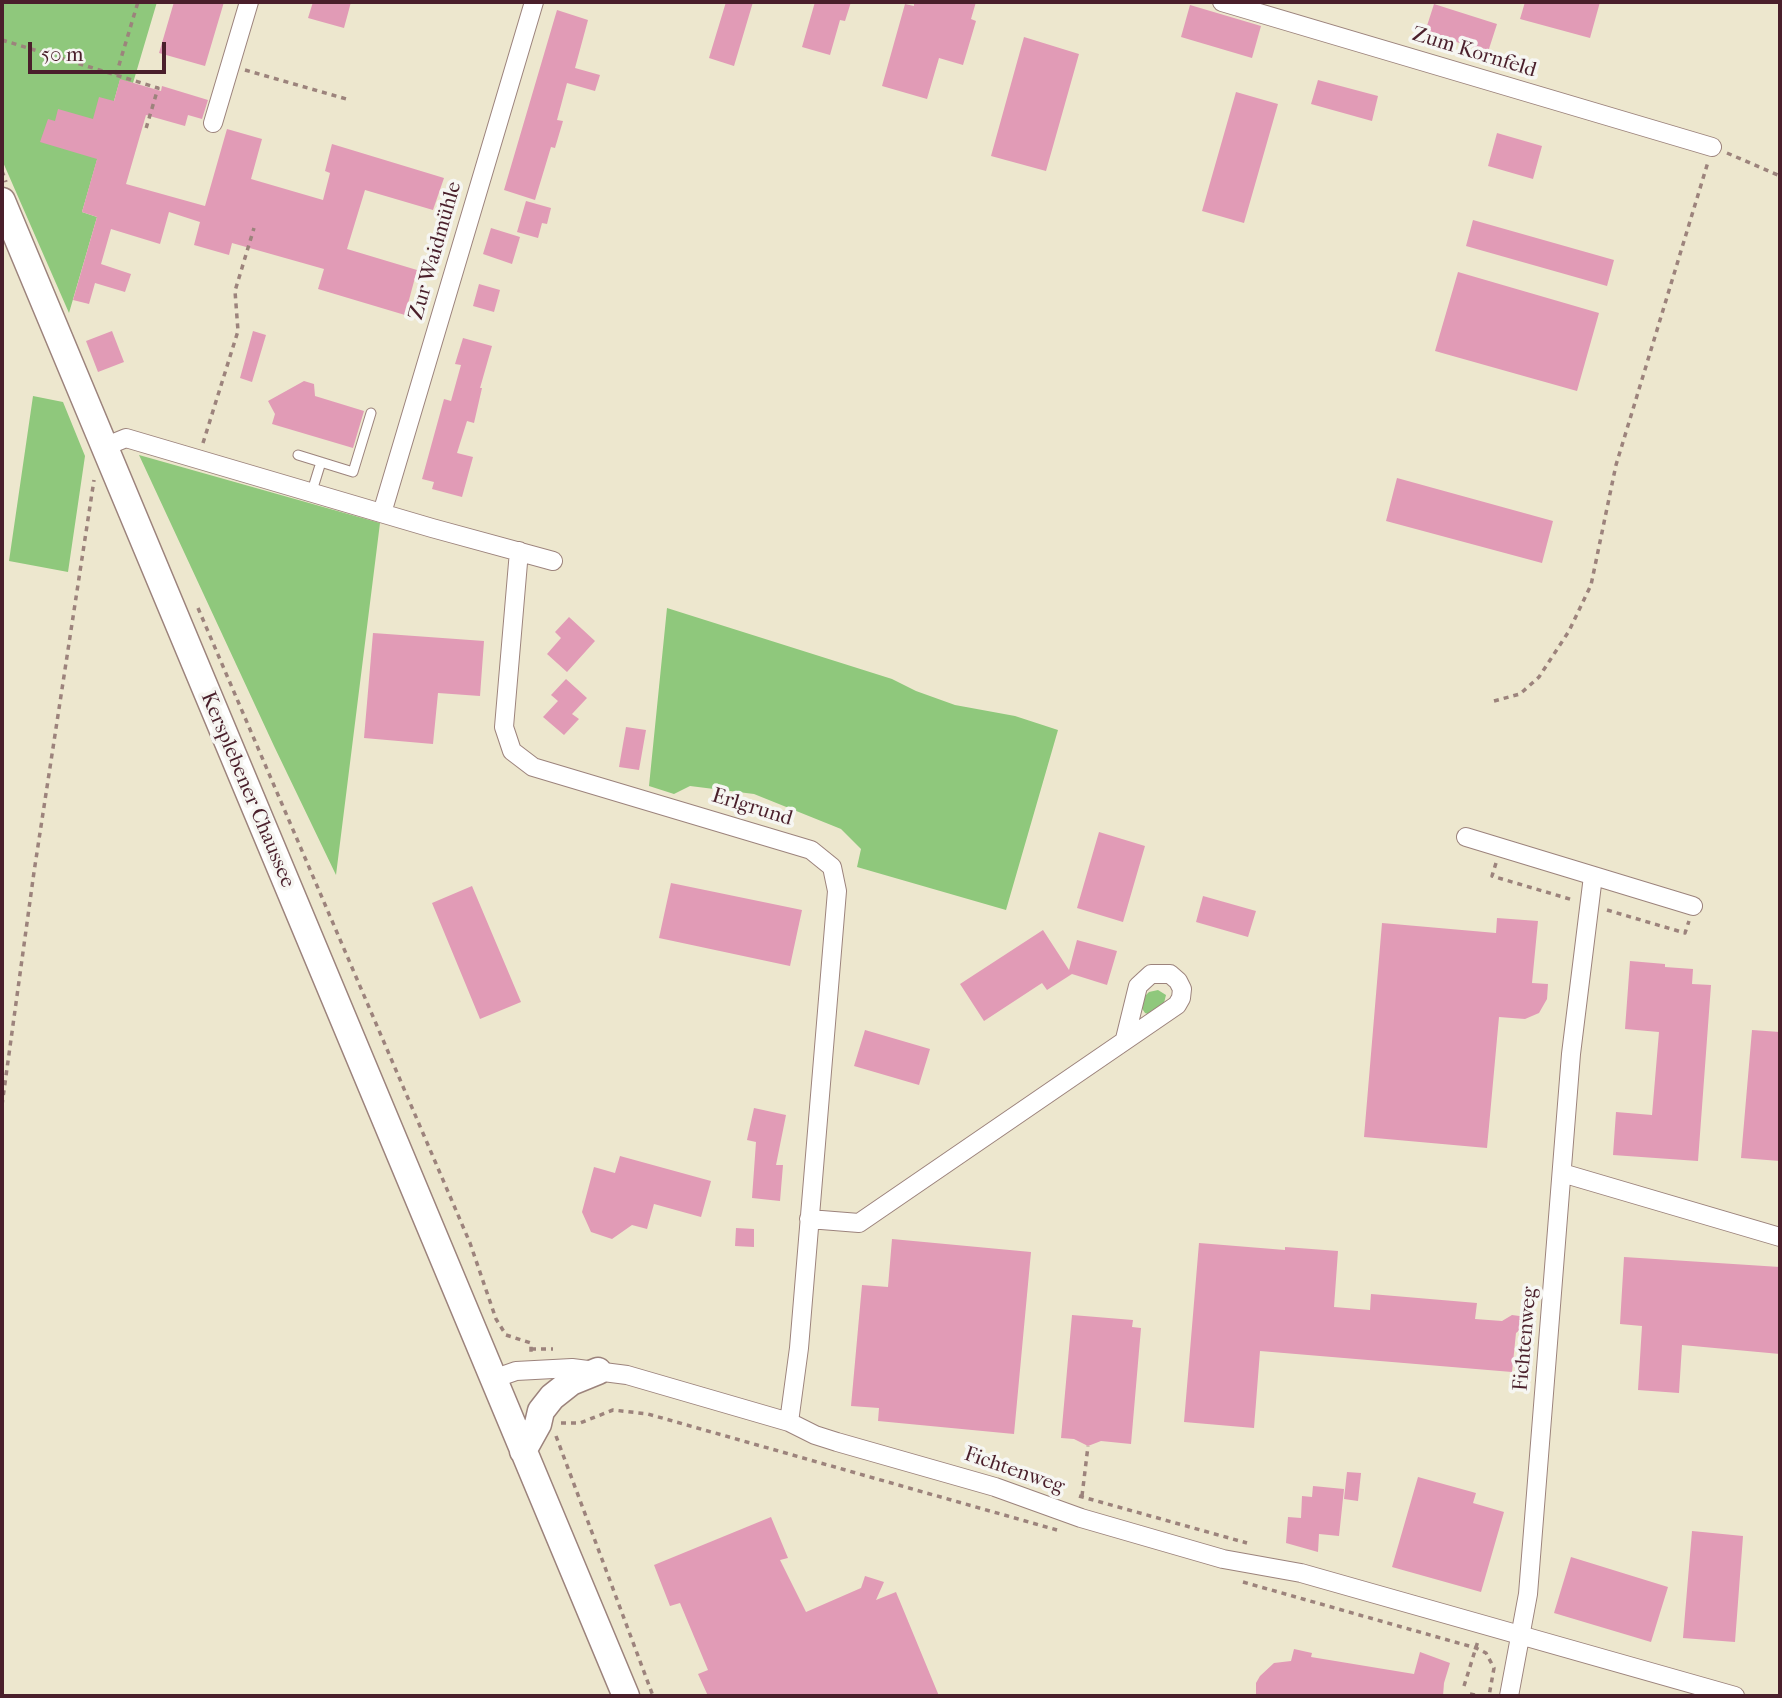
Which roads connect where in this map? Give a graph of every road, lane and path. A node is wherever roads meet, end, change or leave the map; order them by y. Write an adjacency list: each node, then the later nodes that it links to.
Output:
1 (138, 2): 7 (path)
2 (249, 2): 6 (street)
3 (534, 2): 21 (street, Zur Waidmühle)
4 (1222, 2): 11 (street, Zum Kornfeld)
5 (2, 40): 7 (path)
6 (230, 65): 8 (path); 9 (street)
7 (116, 75): 10 (path)
8 (349, 100)
9 (213, 123)
10 (145, 131)
11 (1712, 147): 12 (path); 25 (path)
12 (1780, 176)
13 (2, 201): 16 (main road, Kersplebener Chaussee)
14 (254, 228): 18 (path)
15 (371, 413): 19 (lane)
16 (104, 447): 18 (street); 30 (path); 36 (main road, Kersplebener Chaussee)
17 (298, 455): 19 (lane)
18 (199, 459): 20 (street)
19 (321, 462): 20 (lane)
20 (312, 491): 21 (street)
21 (382, 513): 22 (street)
22 (519, 551): 23 (street); 32 (street, Erlgrund)
23 (553, 561)
24 (196, 604): 34 (path)
25 (1494, 701)
26 (1466, 837): 27 (street)
27 (1593, 876): 28 (street); 31 (street, Fichtenweg)
28 (1693, 906)
29 (1125, 1039): 32 (street)
30 (2, 1105)
31 (1562, 1173): 33 (street); 46 (street, Fichtenweg)
32 (809, 1219): 38 (street, Erlgrund)
33 (1780, 1237)
34 (530, 1370): 35 (street, Fichtenweg); 36 (street, Fichtenweg)
35 (598, 1371): 37 (main road); 38 (street, Fichtenweg)
36 (493, 1378): 40 (main road, Kersplebener Chaussee)
37 (546, 1415): 40 (main road); 43 (path); 51 (path)
38 (789, 1422): 46 (street, Fichtenweg)
39 (1087, 1446): 42 (path)
40 (523, 1451): 50 (main road, Kersplebener Chaussee)
41 (1071, 1494): 42 (path)
42 (1082, 1497): 44 (path)
43 (1066, 1533)
44 (1248, 1544)
45 (1236, 1581): 47 (path)
46 (1520, 1634): 54 (street, Fichtenweg); 55 (street, Fichtenweg)
47 (1476, 1648): 48 (path); 53 (path)
48 (1464, 1686)
49 (1470, 1695): 52 (path)
50 (626, 1696)
51 (653, 1696)
52 (1481, 1696)
53 (1489, 1696)
54 (1510, 1696)
55 (1735, 1696)

